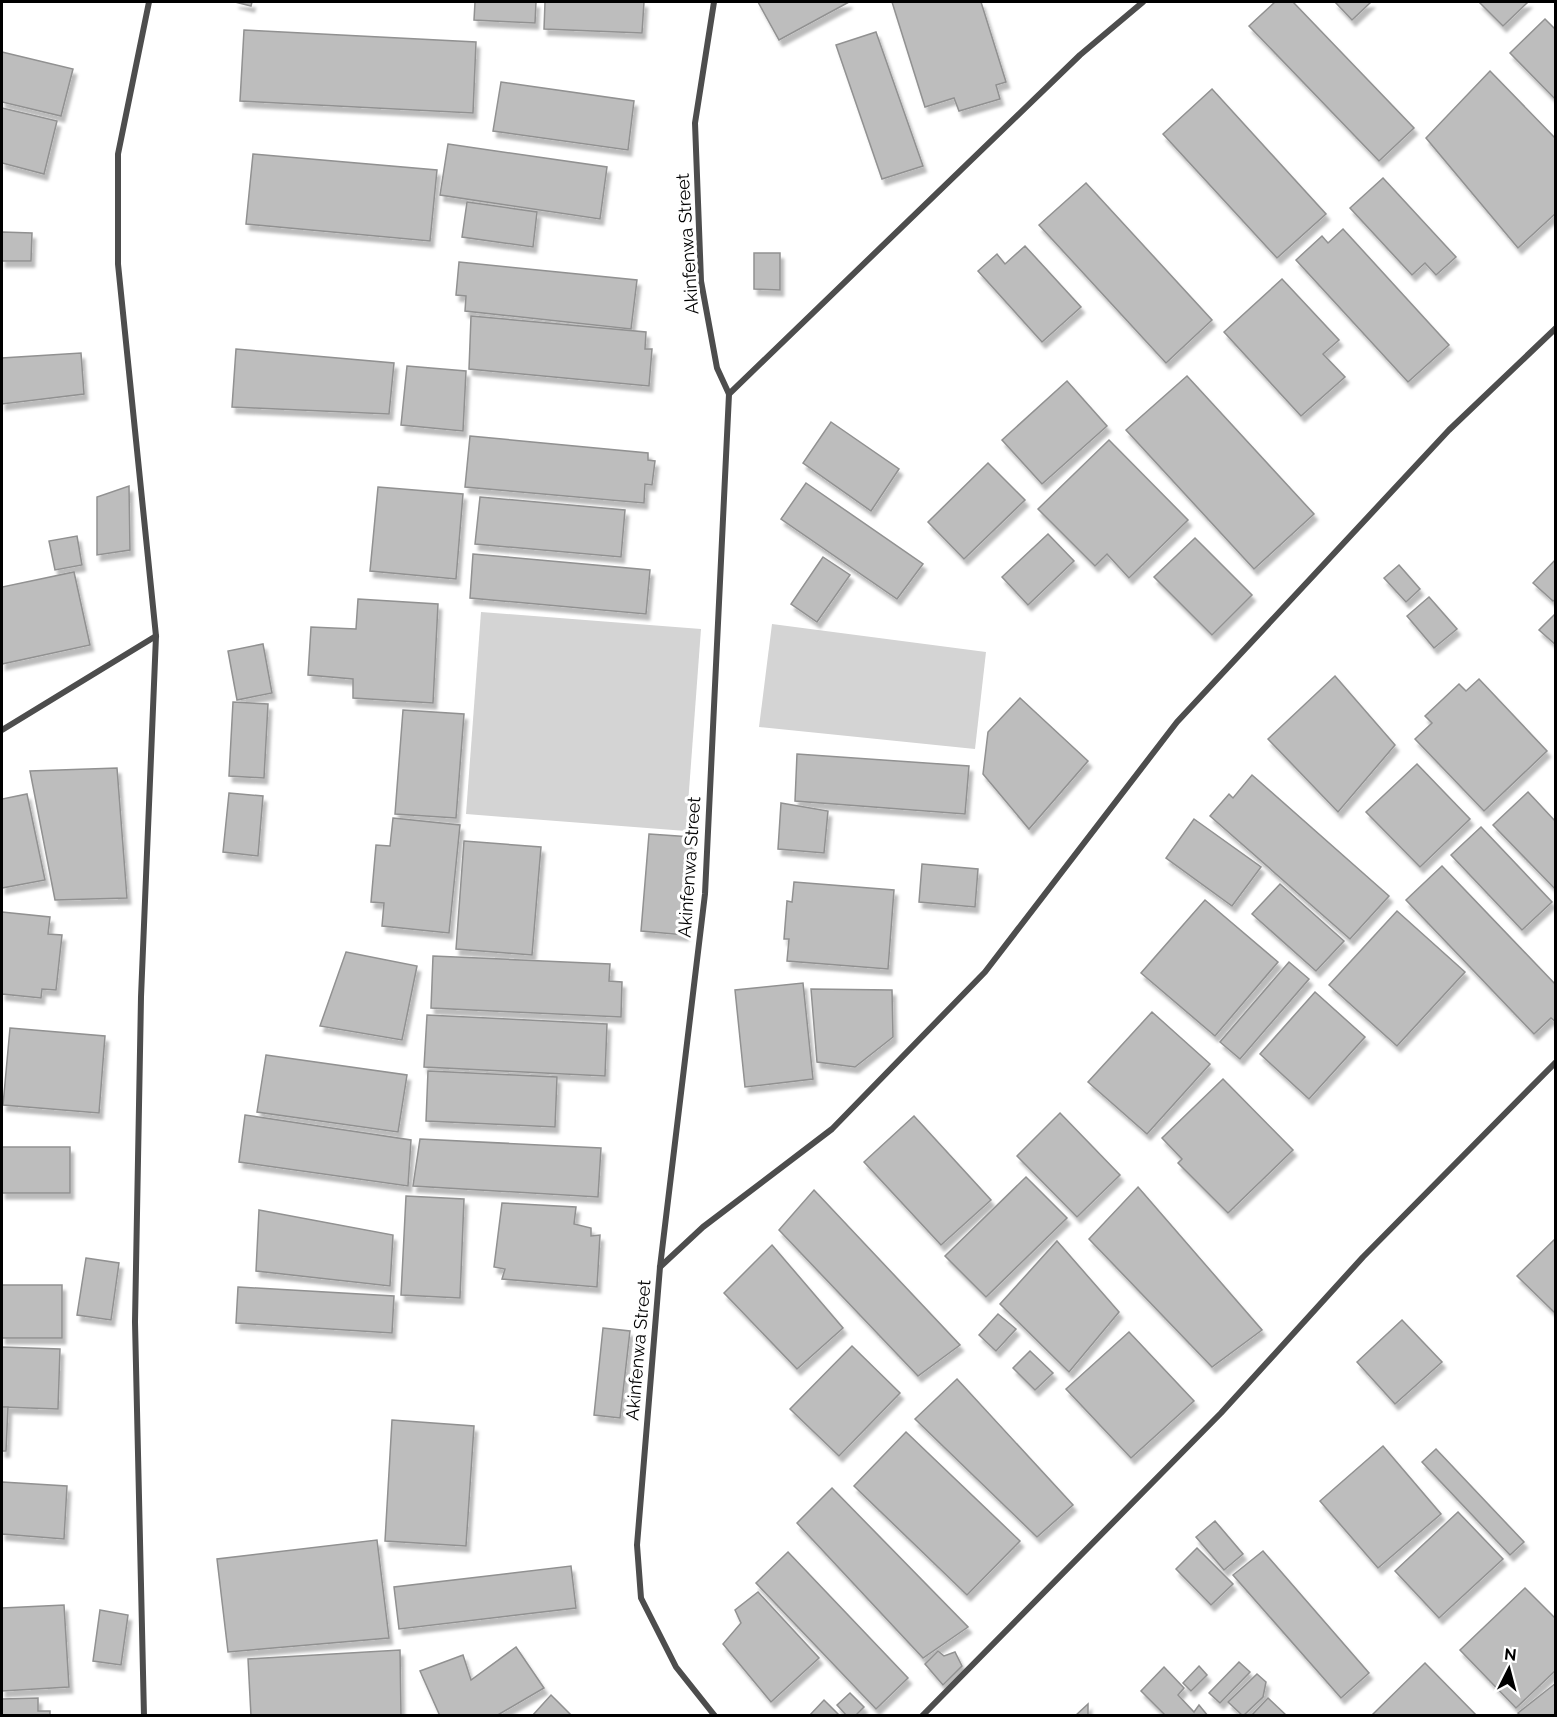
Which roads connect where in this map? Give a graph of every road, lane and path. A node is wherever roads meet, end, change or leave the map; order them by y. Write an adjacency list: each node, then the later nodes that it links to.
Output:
1 (148, 2): 6 (street)
2 (714, 2): 5 (street, Akinfenwa Street)
3 (1143, 2): 5 (street)
4 (1556, 328): 9 (street)
5 (729, 394): 9 (street, Akinfenwa Street)
6 (156, 636): 7 (street); 10 (street)
7 (2, 730)
8 (1556, 1062): 12 (street)
9 (660, 1267): 11 (street, Akinfenwa Street)
10 (144, 1716)
11 (715, 1716)
12 (922, 1716)

